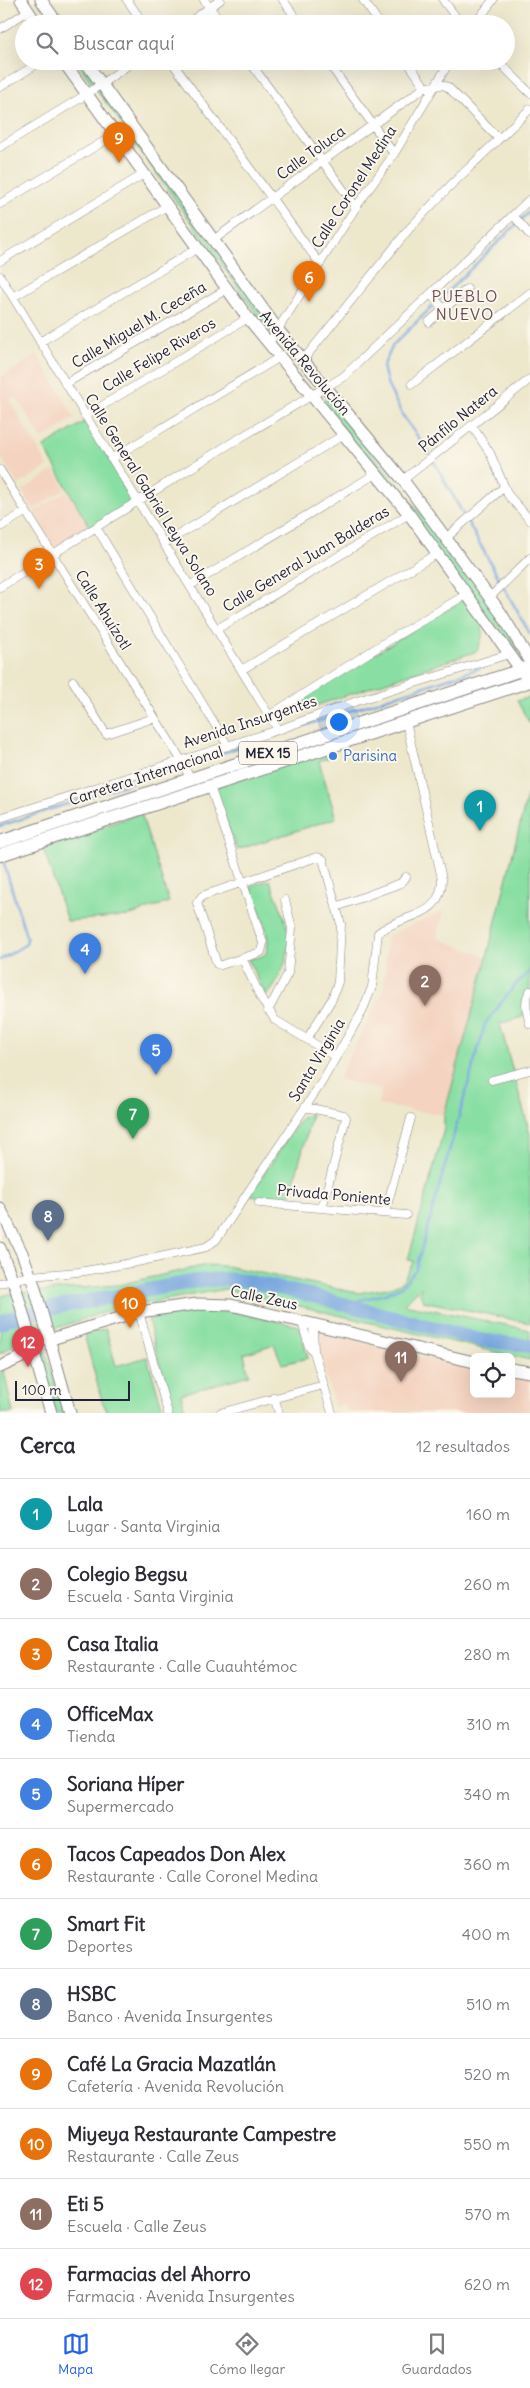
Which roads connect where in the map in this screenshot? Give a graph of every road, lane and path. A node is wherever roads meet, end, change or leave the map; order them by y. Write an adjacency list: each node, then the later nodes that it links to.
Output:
1 (21, 0): 11 (street)
2 (41, 0): 14 (street)
3 (127, 0): 15 (street)
4 (204, 0): 10 (street)
5 (220, 0): 10 (street)
6 (283, 0): 18 (street)
7 (363, 0): 19 (street)
8 (443, 0): 20 (street)
9 (493, 0): 21 (street)
10 (210, 7): 16 (street); 17 (street)
11 (28, 11): 12 (street); 13 (street)
12 (22, 15)
13 (31, 15)
14 (52, 15)
15 (138, 15)
16 (199, 15)
17 (216, 15)
18 (294, 15)
19 (374, 15)
20 (454, 15)
21 (482, 15)
22 (15, 19): 23 (street)
23 (0, 29)
24 (27, 70): 36 (street)
25 (70, 70): 39 (street, Avenida Revolución)
26 (91, 70): 34 (street, Avenida Revolución)
27 (122, 70): 34 (street)
28 (178, 70): 48 (street)
29 (256, 70): 46 (street)
30 (334, 70): 41 (street)
31 (413, 70): 37 (street)
32 (445, 70): 35 (street, Calle Coronel Medina)
33 (507, 70): 38 (street)
34 (102, 85): 39 (street); 55 (street, Avenida Revolución)
35 (436, 85): 37 (street); 43 (street); 45 (street, Calle Coronel Medina)
36 (0, 87)
37 (425, 87): 41 (street, Calle Toluca)
38 (530, 93)
39 (87, 94): 42 (street, Avenida Revolución); 44 (street)
40 (530, 109): 43 (street)
41 (373, 124): 45 (street); 46 (street, Calle Toluca)
42 (116, 134): 47 (street, Avenida Revolución); 50 (street)
43 (499, 139): 72 (street)
44 (0, 147)
45 (394, 154): 52 (street, Calle Coronel Medina)
46 (322, 161): 48 (street, Calle Toluca); 52 (street)
47 (144, 174): 51 (street, Avenida Revolución); 57 (street)
48 (271, 199): 55 (street, Calle Toluca); 58 (street)
49 (530, 199): 53 (street)
50 (0, 204)
51 (167, 206): 56 (street, Avenida Revolución); 64 (street)
52 (356, 207): 58 (street, Calle Coronel Medina)
53 (517, 220): 54 (street); 63 (street)
54 (530, 235)
55 (212, 241): 68 (street, Avenida Revolución)
56 (198, 248): 60 (street, Avenida Revolución); 69 (street)
57 (0, 261)
58 (320, 264): 68 (street, Calle Coronel Medina)
59 (0, 276): 64 (street, Calle General Gabriel Leyva Solano)
60 (227, 289): 66 (street, Avenida Revolución); 74 (street, Calle Miguel M. Ceceña)
61 (467, 289): 65 (street)
62 (530, 293): 75 (street)
63 (430, 294): 65 (street); 76 (street)
64 (13, 298): 69 (street, Calle General Gabriel Leyva Solano)
65 (444, 309): 67 (street)
66 (248, 318): 70 (street, Avenida Revolución); 78 (street, Calle Felipe Riveros)
67 (429, 322)
68 (278, 330): 70 (street, Calle Coronel Medina); 72 (street, Avenida Revolución)
69 (40, 342): 74 (street, Calle General Gabriel Leyva Solano)
70 (269, 344): 71 (street, Avenida Revolución)
71 (280, 357): 77 (street, Avenida Revolución); 81 (street)
72 (304, 359): 76 (street, Avenida Revolución)
73 (530, 379): 79 (street, Pánfilo Natera)
74 (65, 384): 78 (street, Calle General Gabriel Leyva Solano)
75 (412, 384)
76 (327, 387): 77 (street); 84 (street, Avenida Revolución)
77 (312, 395): 80 (street, Avenida Revolución); 86 (street)
78 (84, 416): 81 (street, Calle General Gabriel Leyva Solano)
79 (472, 426): 84 (street, Pánfilo Natera); 85 (street)
80 (345, 434): 83 (street, Avenida Revolución); 93 (street)
81 (111, 459): 86 (street, Calle General Gabriel Leyva Solano)
82 (0, 470): 87 (street, Calle Ahuízotl)
83 (377, 473): 88 (street, Avenida Revolución); 97 (street)
84 (403, 480): 92 (street, Avenida Revolución)
85 (504, 488): 89 (street); 92 (street)
86 (137, 502): 91 (street); 93 (street, Calle General Gabriel Leyva Solano)
87 (26, 512): 90 (street); 95 (street, Calle Ahuízotl)
88 (409, 514): 94 (street, Avenida Revolución); 101 (street, Calle General Juan Balderas)
89 (530, 520)
90 (0, 527)
91 (96, 527): 95 (street); 112 (street)
92 (446, 538): 100 (street, Avenida Revolución)
93 (165, 543): 97 (street, Calle General Gabriel Leyva Solano)
94 (438, 553): 99 (street, Avenida Revolución); 105 (street)
95 (51, 554): 98 (street); 109 (street, Calle Ahuízotl)
96 (529, 561): 100 (street)
97 (191, 585): 101 (street, Calle General Gabriel Leyva Solano)
98 (0, 587)
99 (467, 594): 102 (street, Avenida Revolución); 108 (street)
100 (490, 598): 103 (street, Avenida Revolución)
101 (218, 629): 105 (street, Calle General Gabriel Leyva Solano)
102 (509, 654): 104 (street, Avenida Revolución); 111 (street, Avenida Insurgentes)
103 (530, 660)
104 (525, 668): 107 (street, Avenida Revolución); 114 (main road, Carretera Internacional / MEX 15)
105 (243, 669): 108 (street, Calle General Gabriel Leyva Solano)
106 (73, 681): 109 (street)
107 (529, 681): 110 (main road, Carretera Internacional / MEX 15)
108 (270, 716): 111 (street, Calle General Gabriel Leyva Solano)
109 (154, 718): 113 (street, Calle Ahuízotl)
110 (406, 722): 115 (main road, Carretera Internacional / MEX 15); 127 (street, Santa Virginia)
111 (278, 730): 112 (street, Avenida Insurgentes)
112 (228, 746): 113 (street, Avenida Insurgentes)
113 (183, 762): 114 (street, Calle Ahuízotl); 116 (street, Avenida Insurgentes)
114 (189, 775): 117 (main road, Carretera Internacional / MEX 15)
115 (210, 786): 117 (main road, Carretera Internacional / MEX 15); 119 (street)
116 (0, 818)
117 (4, 847)
118 (406, 876): 121 (street)
119 (243, 884): 121 (street); 122 (street); 122 (street)
120 (284, 900): 124 (street)
121 (336, 907): 126 (street)
122 (242, 958): 124 (street)
123 (528, 993): 125 (street)
124 (268, 1011): 126 (street)
125 (530, 1024)
126 (307, 1039): 127 (street)
127 (336, 1057): 130 (street, Santa Virginia)
128 (530, 1070): 129 (street)
129 (492, 1080)
130 (305, 1107): 134 (street); 138 (street, Santa Virginia)
131 (411, 1118): 135 (street)
132 (259, 1203): 134 (street, Privada Poniente)
133 (0, 1208): 138 (street)
134 (322, 1208): 135 (street, Privada Poniente)
135 (385, 1213): 136 (street, Privada Poniente)
136 (406, 1215)
137 (0, 1248): 140 (street)
138 (32, 1280): 140 (street, Santa Virginia); 143 (street)
139 (0, 1283): 140 (street, Santa Virginia)
140 (15, 1284): 144 (street)
141 (139, 1312): 142 (street, Calle Zeus); 143 (street, Calle Zeus); 154 (street)
142 (307, 1323): 145 (street, Calle Zeus); 149 (street)
143 (48, 1340): 153 (street)
144 (32, 1347): 146 (street); 152 (street)
145 (470, 1361)
146 (0, 1367)
147 (515, 1370): 148 (street)
148 (530, 1372)
149 (324, 1385): 150 (street); 156 (street)
150 (274, 1396): 151 (street); 155 (street)
151 (223, 1412)
152 (51, 1413)
153 (70, 1413)
154 (168, 1413)
155 (279, 1413)
156 (332, 1413)

